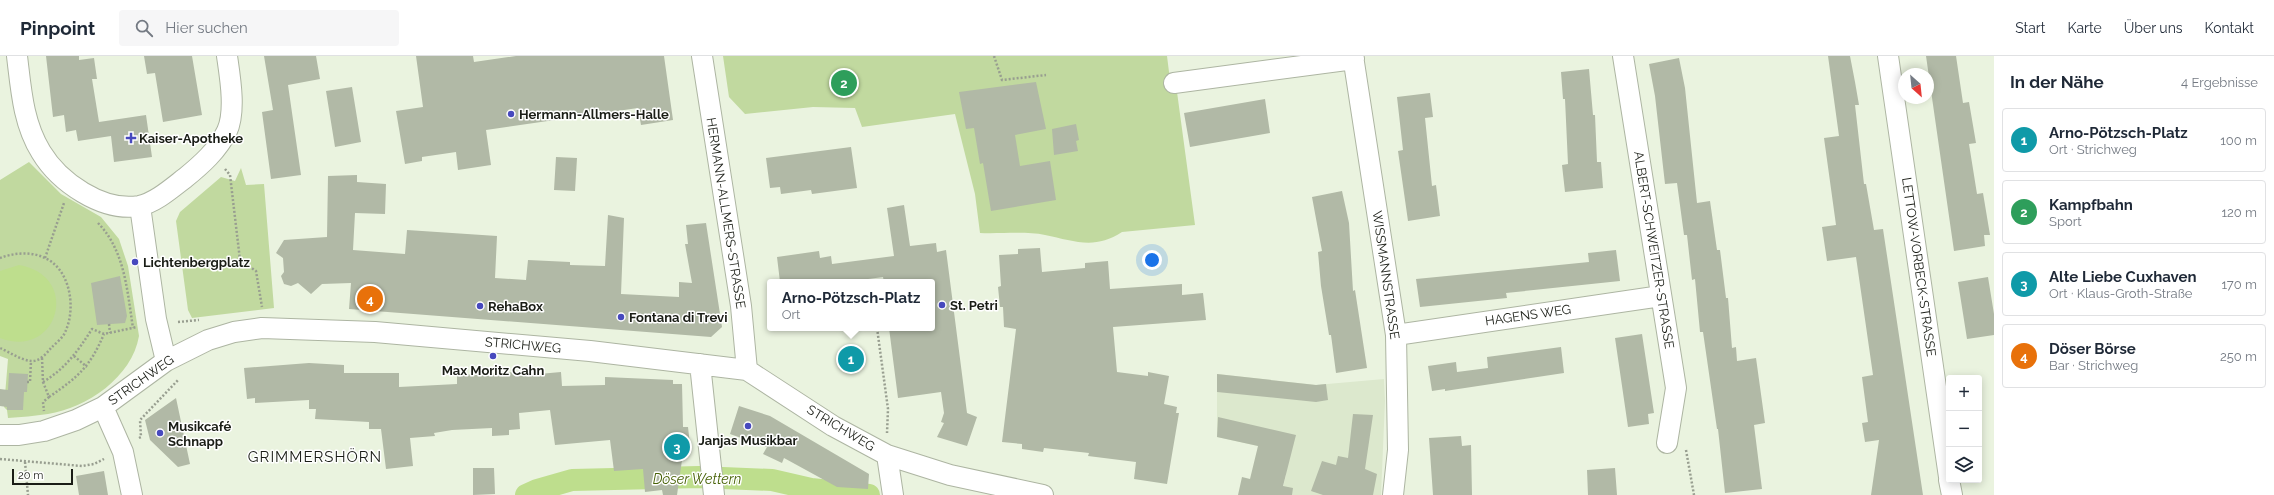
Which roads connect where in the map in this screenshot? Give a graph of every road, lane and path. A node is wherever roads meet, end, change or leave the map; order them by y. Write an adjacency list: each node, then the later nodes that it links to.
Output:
1 (17, 56): 12 (street)
2 (227, 56): 12 (street)
3 (702, 56): 33 (street, HERMANN-ALLMERS-STRASSE)
4 (994, 56): 8 (path)
5 (1623, 56): 16 (street, ALBERT-SCHWEITZER-STRASSE)
6 (1888, 56): 44 (street, LETTOW-VORBECK-STRASSE)
7 (1354, 57): 9 (street); 25 (street, WISSMANNSTRASSE)
8 (1046, 75)
9 (1174, 83)
10 (230, 175): 17 (path)
11 (72, 204): 15 (path)
12 (140, 206): 20 (street)
13 (94, 220): 21 (path)
14 (0, 258): 15 (path)
15 (45, 258): 28 (path)
16 (1661, 296): 25 (street, HAGENS WEG); 41 (street, ALBERT-SCHWEITZER-STRASSE)
17 (255, 311)
18 (205, 320): 20 (path)
19 (109, 324): 23 (path)
20 (157, 325): 21 (path); 30 (street)
21 (133, 328): 23 (path)
22 (877, 331): 43 (path)
23 (110, 333): 24 (path)
24 (104, 334): 27 (path); 32 (path)
25 (1396, 335): 53 (street, WISSMANNSTRASSE)
26 (0, 348): 29 (path)
27 (74, 356): 32 (path); 36 (path)
28 (42, 358): 29 (path); 36 (path)
29 (31, 361): 35 (path)
30 (166, 361): 31 (street, STRICHWEG); 38 (street, STRICHWEG)
31 (700, 364): 33 (street, STRICHWEG); 47 (street)
32 (87, 367): 37 (path)
33 (747, 370): 43 (street, STRICHWEG)
34 (181, 376): 42 (path)
35 (27, 382)
36 (43, 382): 37 (path)
37 (49, 397): 39 (path)
38 (103, 407): 40 (street, STRICHWEG); 42 (street)
39 (44, 413)
40 (0, 435)
41 (1667, 443)
42 (122, 449): 46 (path); 50 (street)
43 (887, 455): 51 (street); 52 (street, STRICHWEG)
44 (1946, 458)
45 (0, 459): 46 (path)
46 (25, 462): 49 (path)
47 (712, 482)
48 (1950, 483): 54 (street, LETTOW-VORBECK-STRASSE)
49 (28, 495)
50 (132, 495)
51 (893, 495)
52 (1043, 495)
53 (1394, 495)
54 (1952, 495)

